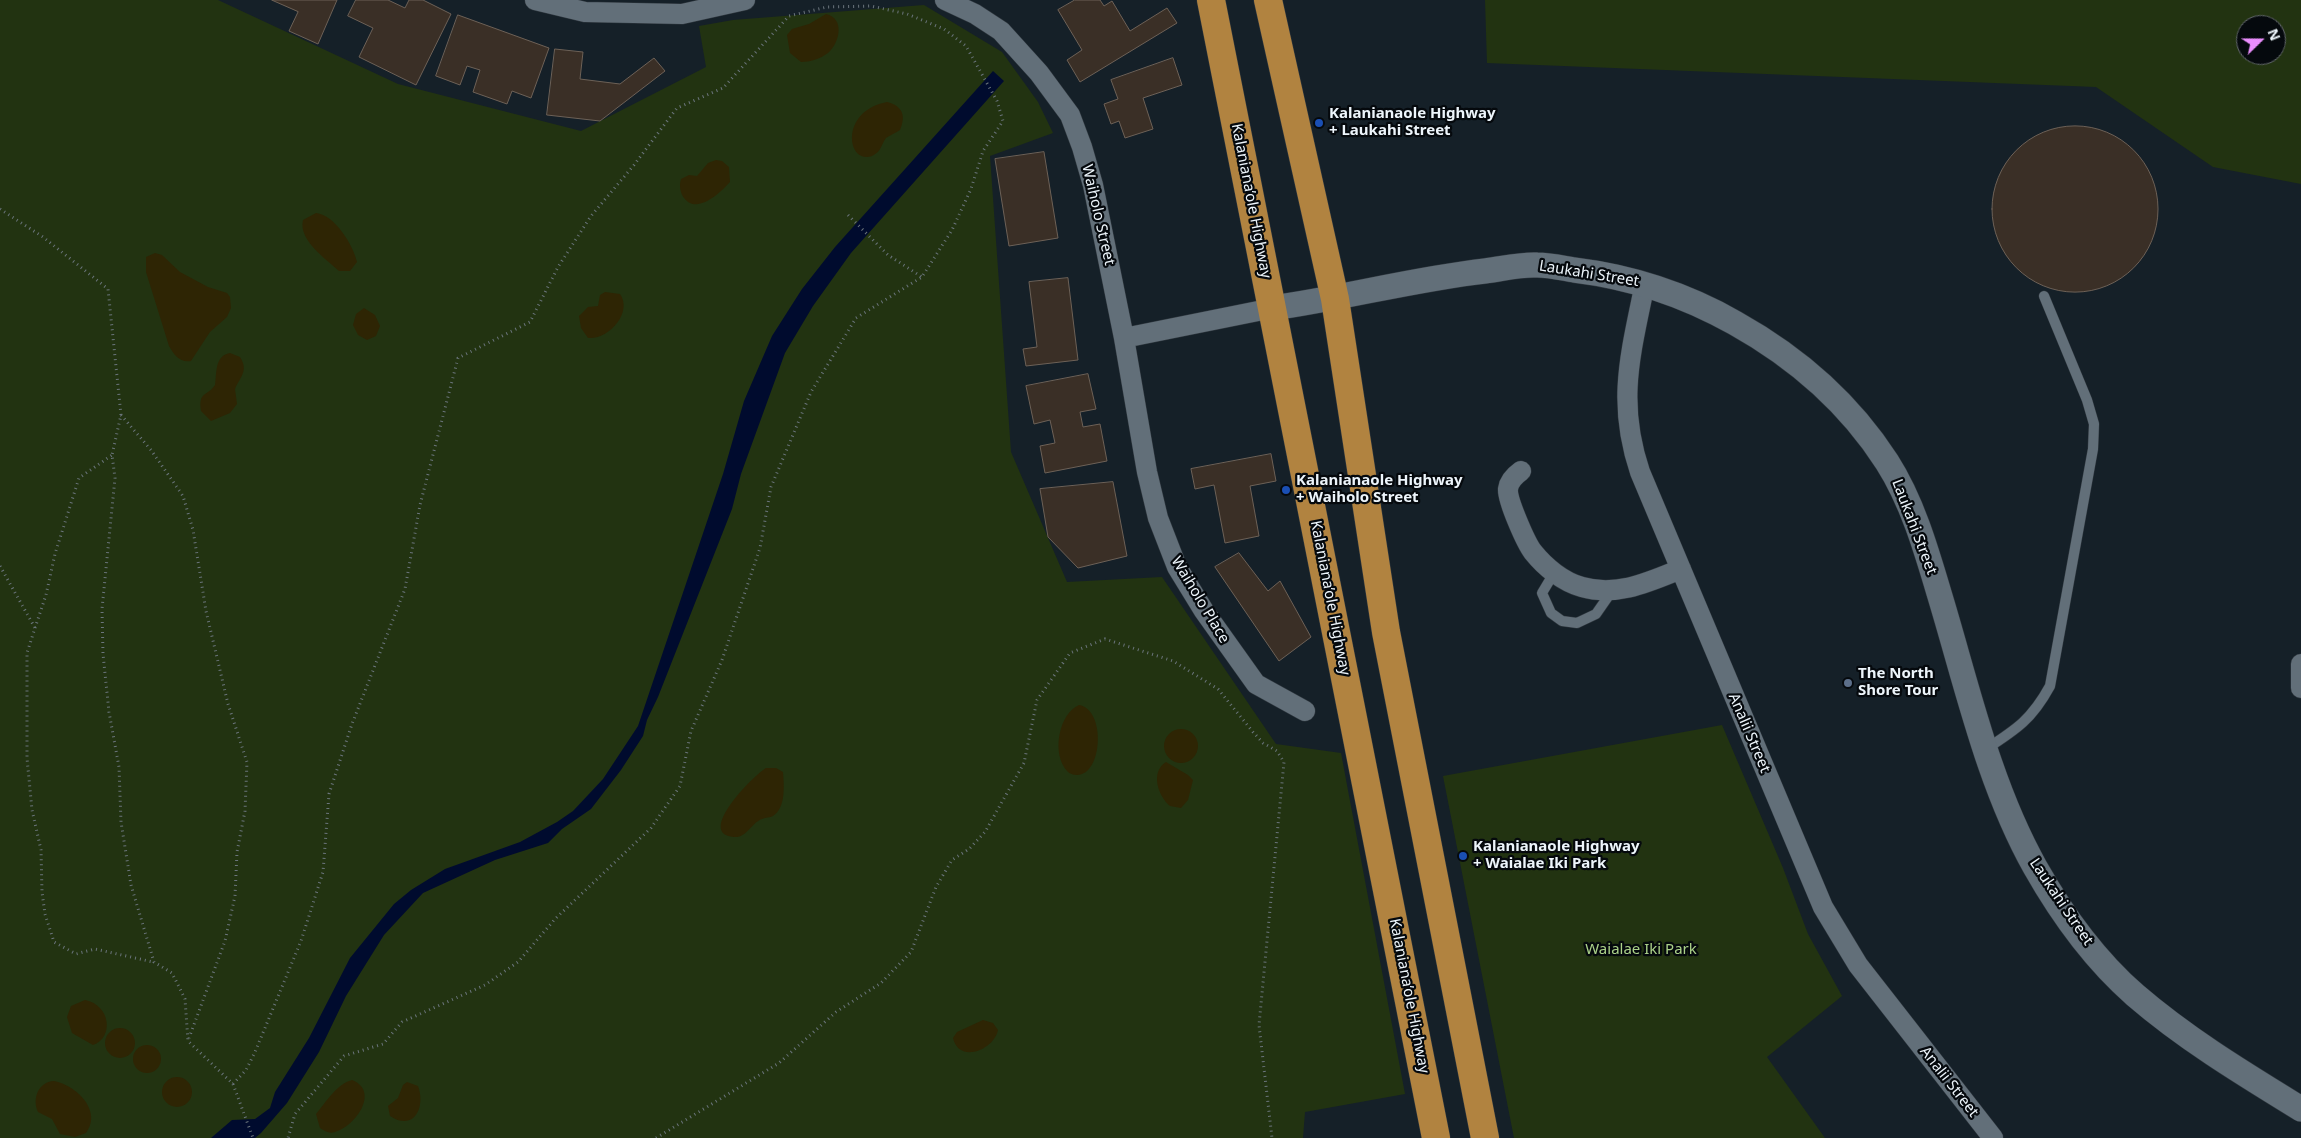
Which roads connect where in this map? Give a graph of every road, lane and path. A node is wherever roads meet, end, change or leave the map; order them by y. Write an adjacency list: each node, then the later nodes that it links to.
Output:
1 (535, 0): 6 (street)
2 (745, 0): 6 (street)
3 (945, 0): 14 (street, Waiholo Street)
4 (1211, 0): 13 (highway, Kalaniana’ole Highway)
5 (1268, 0): 12 (highway)
6 (645, 7)
7 (0, 209): 15 (path)
8 (848, 215): 9 (path)
9 (922, 277): 29 (path); 32 (path)
10 (1645, 283): 12 (street, Laukahi Street); 19 (street, Analii Street); 26 (street, Laukahi Street)
11 (2044, 296): 26 (lane)
12 (1335, 299): 13 (street, Laukahi Street); 36 (highway)
13 (1273, 308): 14 (street); 35 (highway, Kalaniana’ole Highway)
14 (1124, 338): 25 (street, Waiholo Place)
15 (121, 415): 16 (path); 28 (path)
16 (112, 454): 22 (path); 27 (path)
17 (1521, 471): 20 (street)
18 (0, 566): 22 (path)
19 (1681, 569): 21 (street); 37 (street, Analii Street)
20 (1554, 573): 21 (street); 21 (lane)
21 (1612, 591)
22 (34, 628): 27 (path)
23 (2301, 664): 24 (street)
24 (2301, 688)
25 (1305, 711)
26 (1986, 749): 30 (street, Laukahi Street)
27 (154, 962): 28 (path)
28 (188, 1041): 29 (path)
29 (233, 1084): 31 (path)
30 (2301, 1109)
31 (253, 1138)
32 (288, 1138)
33 (656, 1138): 34 (path)
34 (1272, 1138)
35 (1436, 1138)
36 (1485, 1138)
37 (1993, 1138)

